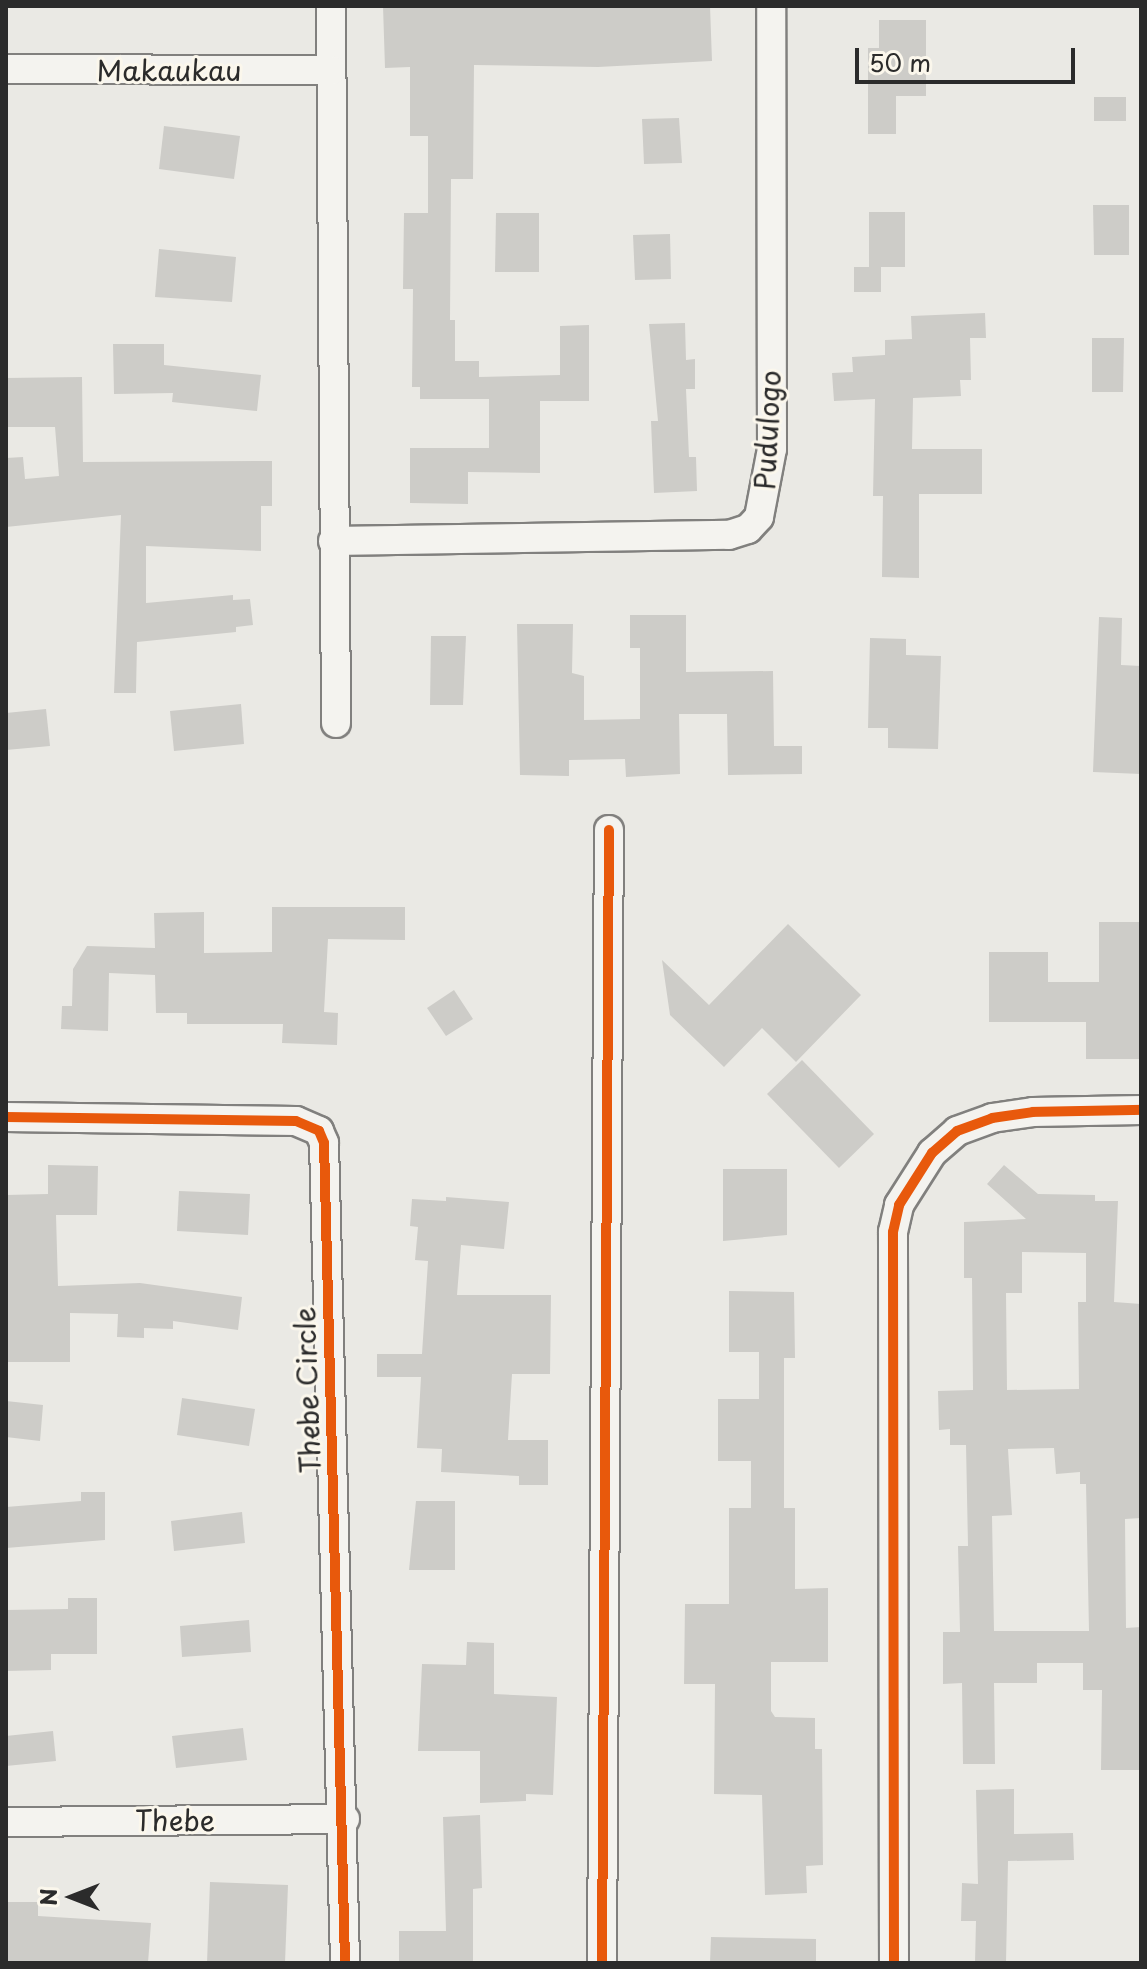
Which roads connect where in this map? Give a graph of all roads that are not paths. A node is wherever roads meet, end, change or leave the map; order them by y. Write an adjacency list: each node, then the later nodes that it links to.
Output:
1 (331, 6): 4 (street)
2 (771, 6): 5 (street, Pudulogo)
3 (6, 69): 4 (street, Makaukau)
4 (331, 70): 5 (street)
5 (333, 541): 6 (street)
6 (336, 723)
7 (609, 830): 13 (street)
8 (1141, 1110): 14 (street)
9 (6, 1117): 10 (street, Thebe Circle)
10 (345, 1819): 11 (street, Thebe); 12 (street, Thebe Circle)
11 (6, 1822)
12 (345, 1963)
13 (602, 1963)
14 (894, 1963)

